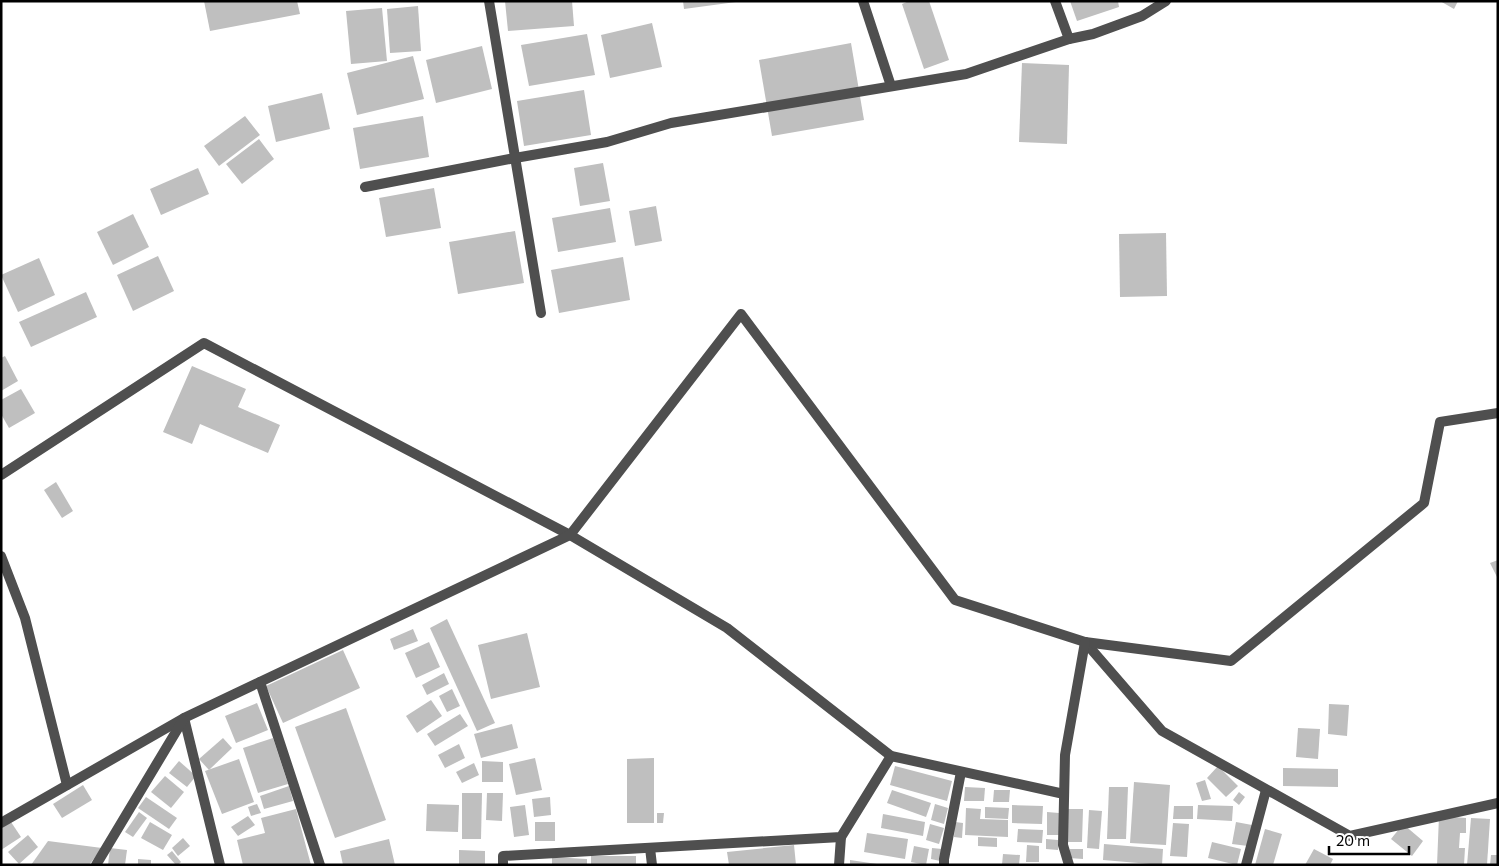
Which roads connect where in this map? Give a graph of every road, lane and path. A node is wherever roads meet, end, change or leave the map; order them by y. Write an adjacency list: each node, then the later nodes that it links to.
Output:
1 (489, 1): 7 (street)
2 (863, 1): 6 (street)
3 (1055, 1): 5 (street)
4 (1166, 1): 5 (street)
5 (1069, 39): 6 (street)
6 (891, 86): 7 (street)
7 (515, 158): 8 (street); 9 (street)
8 (365, 187)
9 (541, 313)
10 (1498, 413): 14 (street)
11 (1, 475): 12 (street)
12 (570, 536): 14 (street); 15 (street); 17 (street)
13 (1, 556): 19 (street)
14 (1085, 642): 20 (street); 21 (street)
15 (260, 682): 16 (street); 28 (street)
16 (184, 718): 19 (street); 26 (street); 27 (street)
17 (891, 756): 18 (street); 24 (street)
18 (961, 772): 21 (street); 32 (street)
19 (67, 785): 23 (street)
20 (1266, 790): 22 (street); 34 (street)
21 (1064, 794): 33 (street)
22 (1498, 803)
23 (1, 823)
24 (842, 837): 25 (street); 31 (street)
25 (650, 848): 29 (street); 30 (street)
26 (96, 865)
27 (220, 865)
28 (320, 865)
29 (503, 865)
30 (652, 865)
31 (839, 865)
32 (944, 865)
33 (1069, 865)
34 (1246, 865)

